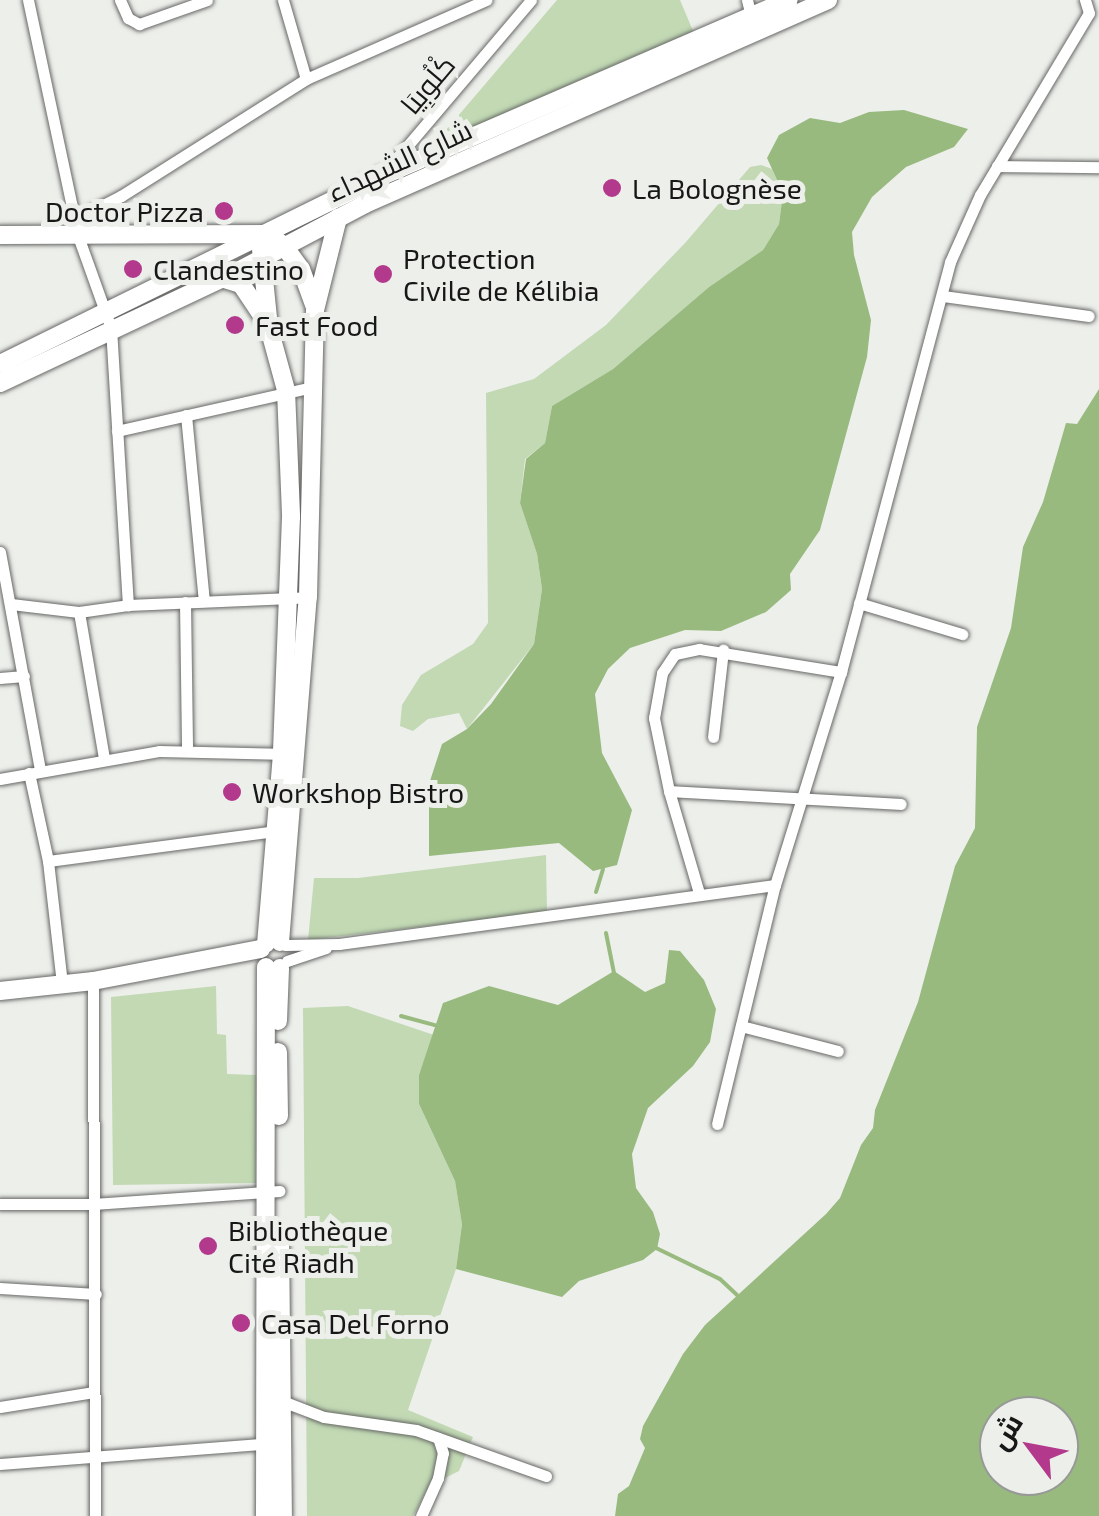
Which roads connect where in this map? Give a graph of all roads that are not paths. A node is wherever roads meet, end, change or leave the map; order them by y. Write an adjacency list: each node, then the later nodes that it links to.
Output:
1 (28, 0): 18 (street)
2 (120, 0): 3 (street)
3 (207, 0)
4 (283, 0): 12 (street)
5 (484, 0): 12 (street)
6 (531, 0): 15 (street, كْلُوبِيَا)
7 (788, 0): 11 (street, شارع الشهداء)
8 (828, 0): 16 (street, شارع الشهداء)
9 (1099, 2): 10 (street)
10 (1087, 6): 13 (street)
11 (749, 8): 15 (street, شارع الشهداء)
12 (306, 79): 18 (street)
13 (997, 166): 14 (street); 23 (street)
14 (1099, 167)
15 (382, 176): 16 (street, كْلُوبِيَا); 20 (street, شارع الشهداء)
16 (365, 204): 17 (street, شارع الشهداء)
17 (338, 218): 21 (street, شارع الشهداء); 24 (street)
18 (77, 227): 19 (street); 20 (street); 26 (street)
19 (0, 235)
20 (264, 243): 21 (street); 22 (street, شارع الشهداء); 26 (street, شارع الشهداء); 27 (street)
21 (284, 246): 24 (street)
22 (221, 278): 26 (street, شارع الشهداء); 27 (street)
23 (943, 296): 25 (street); 40 (street)
24 (315, 310): 31 (street)
25 (1089, 316)
26 (108, 320): 28 (street, شارع الشهداء); 34 (street)
27 (269, 328): 32 (street)
28 (74, 336): 29 (street, شارع الشهداء); 30 (street, شارع الشهداء)
29 (0, 364)
30 (0, 383)
31 (312, 387): 32 (street); 37 (street)
32 (286, 390): 33 (street); 37 (street)
33 (186, 414): 34 (street); 39 (street)
34 (117, 431): 42 (street)
35 (0, 552): 36 (street)
36 (4, 590): 41 (street)
37 (299, 596): 39 (street); 51 (street)
38 (184, 602): 39 (street); 42 (street); 50 (street)
39 (204, 602)
40 (859, 603): 44 (street); 46 (street)
41 (11, 604): 43 (street); 47 (street)
42 (128, 605): 43 (street)
43 (79, 612): 52 (street)
44 (962, 634)
45 (723, 650): 46 (street); 49 (street); 55 (street)
46 (841, 672): 56 (street)
47 (24, 676): 48 (street); 53 (street)
48 (0, 678)
49 (714, 737)
50 (187, 751): 51 (street); 52 (street)
51 (289, 754): 58 (street); 62 (street)
52 (104, 758): 53 (street)
53 (34, 772): 54 (street); 59 (street)
54 (0, 779)
55 (669, 792): 56 (street); 61 (street)
56 (803, 798): 57 (street); 60 (street)
57 (902, 804)
58 (275, 831): 59 (street); 62 (street)
59 (48, 861): 64 (street)
60 (776, 885): 61 (street); 66 (street)
61 (699, 893): 62 (street)
62 (273, 955): 63 (street); 69 (street)
63 (93, 981): 64 (street); 71 (street)
64 (62, 984): 65 (street)
65 (0, 991)
66 (741, 1026): 67 (street); 68 (street)
67 (838, 1051)
68 (717, 1124)
69 (275, 1190): 71 (street); 75 (street); 78 (street)
70 (0, 1204): 71 (street)
71 (93, 1204): 73 (street)
72 (0, 1288): 73 (street)
73 (96, 1294): 74 (street)
74 (94, 1392): 76 (street); 79 (street)
75 (282, 1401): 77 (street); 78 (street)
76 (0, 1407)
77 (438, 1438): 81 (street); 85 (street)
78 (274, 1443): 79 (street); 83 (street); 84 (street)
79 (94, 1457): 80 (street); 82 (street)
80 (0, 1464)
81 (546, 1476)
82 (95, 1516)
83 (265, 1516)
84 (283, 1516)
85 (422, 1516)

